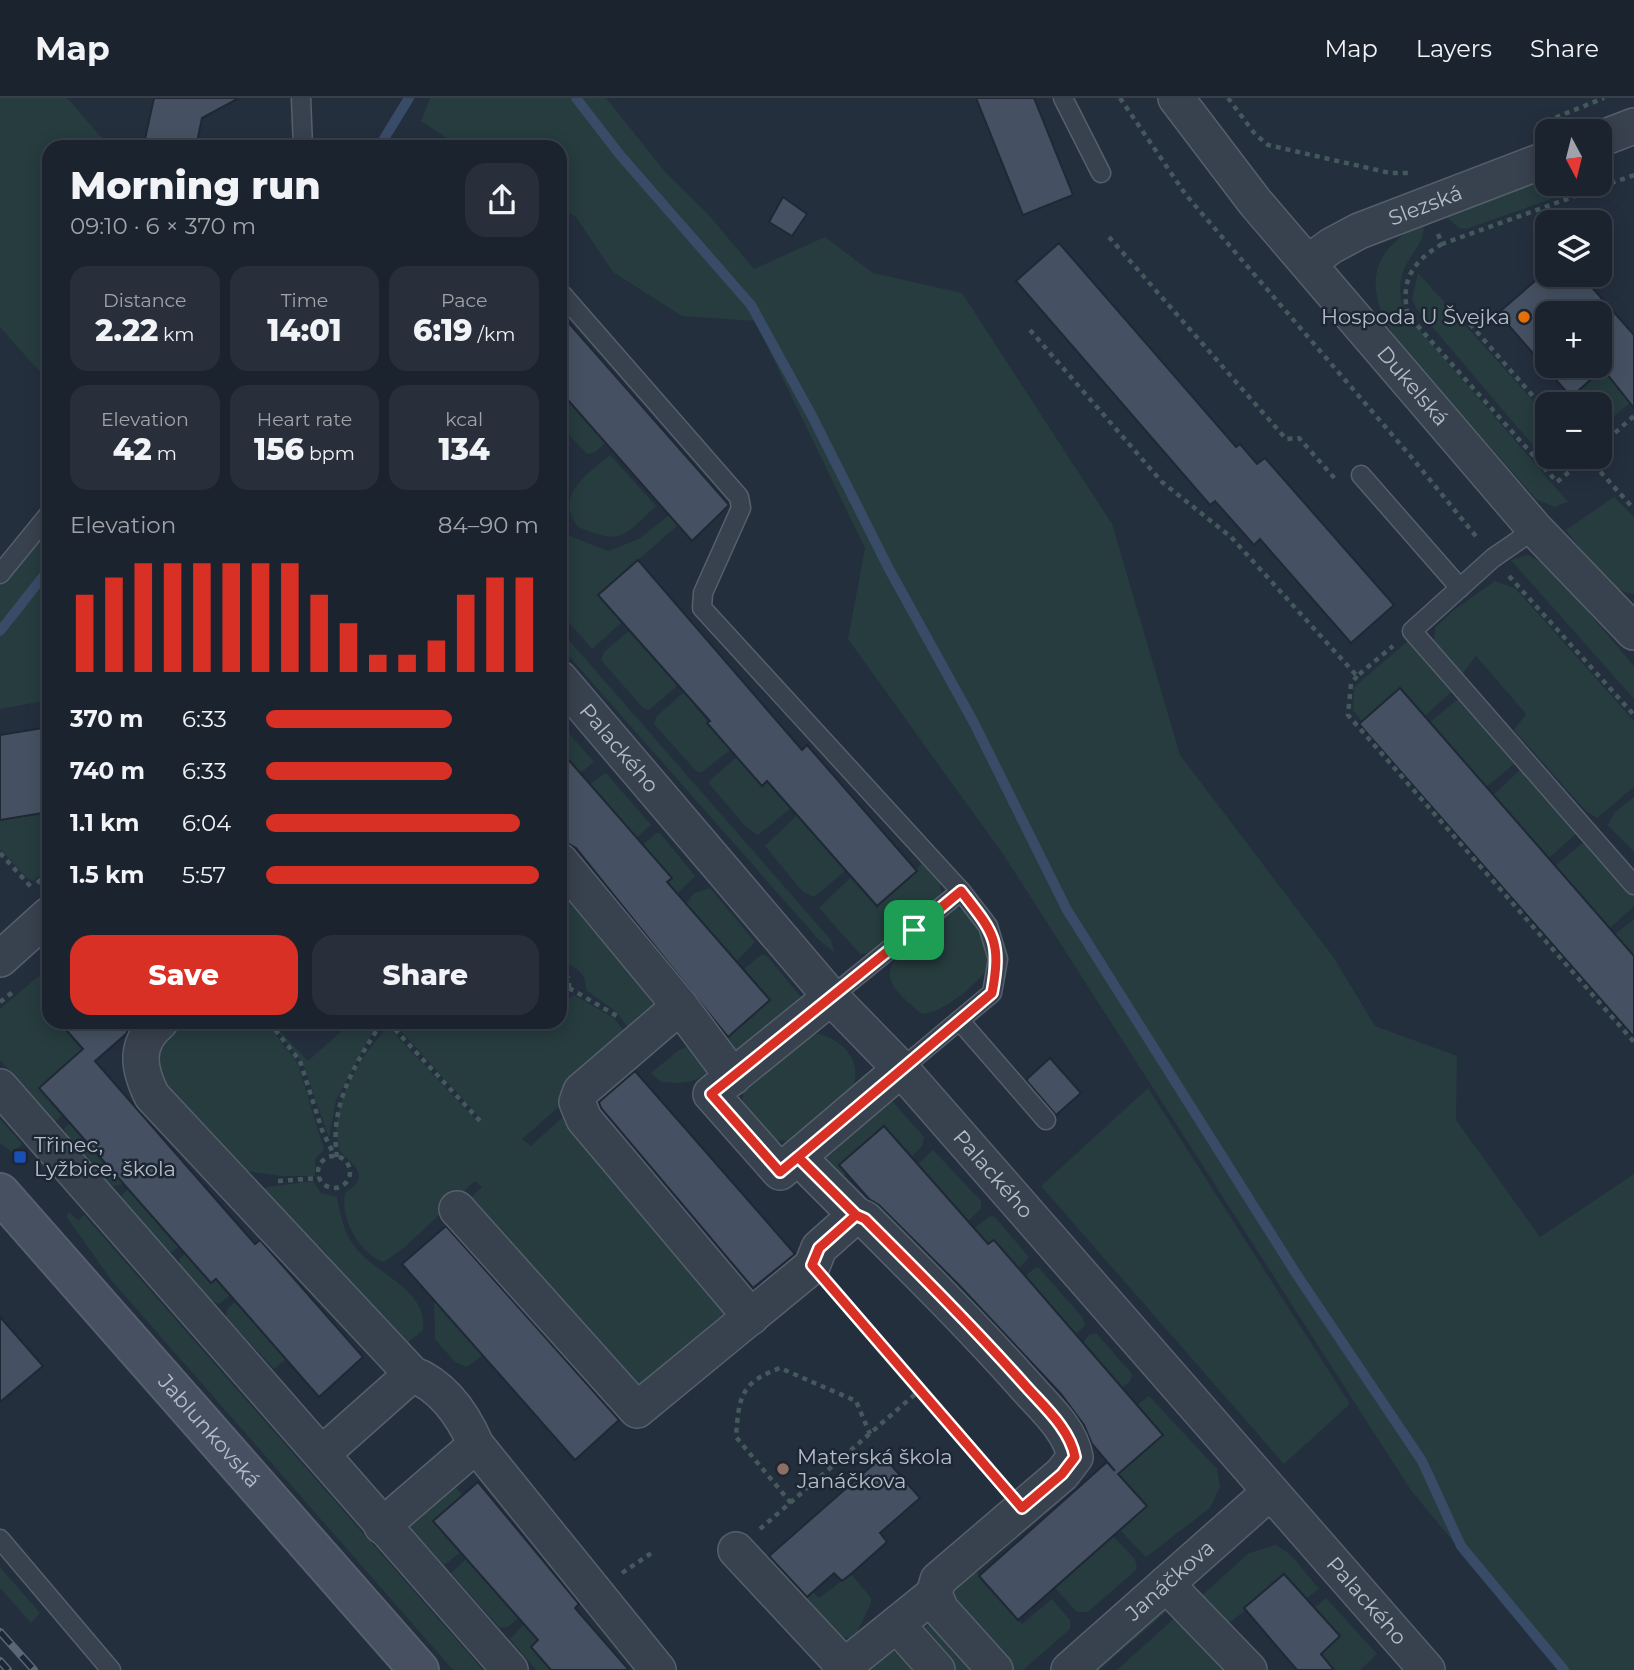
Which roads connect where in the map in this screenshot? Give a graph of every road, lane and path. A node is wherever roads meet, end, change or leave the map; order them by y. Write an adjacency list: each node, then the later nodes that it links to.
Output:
1 (300, 98): 8 (lane)
2 (1063, 98): 10 (lane)
3 (1120, 98): 32 (path)
4 (1176, 98): 16 (street, Dukelská)
5 (1228, 98): 12 (path)
6 (1634, 126): 7 (street)
7 (1612, 134)
8 (303, 140)
9 (1535, 164): 16 (street, Slezská)
10 (1101, 173)
11 (1634, 175): 15 (path)
12 (1418, 180)
13 (1437, 232): 15 (path)
14 (1109, 237): 28 (path)
15 (1442, 244): 23 (path)
16 (1309, 262): 31 (street, Dukelská)
17 (567, 300): 43 (lane)
18 (1470, 324): 20 (path)
19 (1030, 330): 37 (path)
20 (1535, 398)
21 (1634, 416): 22 (path)
22 (1612, 435)
23 (1535, 457)
24 (1545, 469): 25 (path)
25 (1573, 469)
26 (1598, 469): 29 (path)
27 (1361, 475): 34 (lane)
28 (1345, 489)
29 (1634, 509)
30 (42, 523): 33 (lane)
31 (1535, 529): 32 (lane); 35 (street, Dukelská)
32 (1493, 558): 34 (lane); 39 (path)
33 (0, 574)
34 (1460, 588): 36 (lane)
35 (1627, 625)
36 (1412, 631): 37 (path); 42 (lane)
37 (1357, 676): 56 (path)
38 (567, 687): 49 (street, Palackého)
39 (1634, 715)
40 (0, 853): 44 (path)
41 (567, 869): 50 (street)
42 (1634, 885)
43 (961, 891): 49 (lane); 51 (lane)
44 (42, 902)
45 (42, 910): 46 (street)
46 (0, 959)
47 (567, 973): 48 (path)
48 (569, 988): 57 (path)
49 (831, 997): 58 (street, Palackého); 59 (street)
50 (680, 1006): 57 (street); 59 (street)
51 (960, 1021): 58 (lane); 61 (lane)
52 (153, 1029): 70 (street)
53 (275, 1029): 63 (path)
54 (378, 1029): 63 (path)
55 (395, 1029): 62 (path)
56 (1634, 1042)
57 (637, 1044): 69 (street)
58 (901, 1069): 64 (street); 75 (street, Palackého)
59 (733, 1077): 64 (street)
60 (0, 1087): 74 (street)
61 (1046, 1120)
62 (480, 1121)
63 (336, 1157): 63 (path)
64 (798, 1157): 67 (street)
65 (0, 1194): 86 (main road, Jablunkovská)
66 (457, 1209): 69 (street)
67 (856, 1215): 68 (street); 77 (street)
68 (812, 1265): 69 (street); 71 (path)
69 (751, 1317)
70 (412, 1374): 73 (street); 74 (street)
71 (920, 1390): 72 (path); 77 (path)
72 (870, 1434): 76 (path); 76 (path)
73 (476, 1445): 78 (street); 88 (street)
74 (323, 1454): 78 (street)
75 (1270, 1492): 81 (street, Janáčkova); 93 (street, Palackého)
76 (791, 1503): 80 (path)
77 (1022, 1508): 82 (street)
78 (382, 1526): 87 (street)
79 (0, 1539): 85 (lane)
80 (736, 1550): 84 (street)
81 (1166, 1584): 91 (street, Janáčkova); 92 (street)
82 (934, 1594): 83 (street); 90 (street)
83 (897, 1625): 84 (street); 89 (street)
84 (842, 1668)
85 (111, 1670)
86 (419, 1670)
87 (510, 1670)
88 (658, 1670)
89 (937, 1670)
90 (995, 1670)
91 (1069, 1670)
92 (1249, 1670)
93 (1427, 1670)

